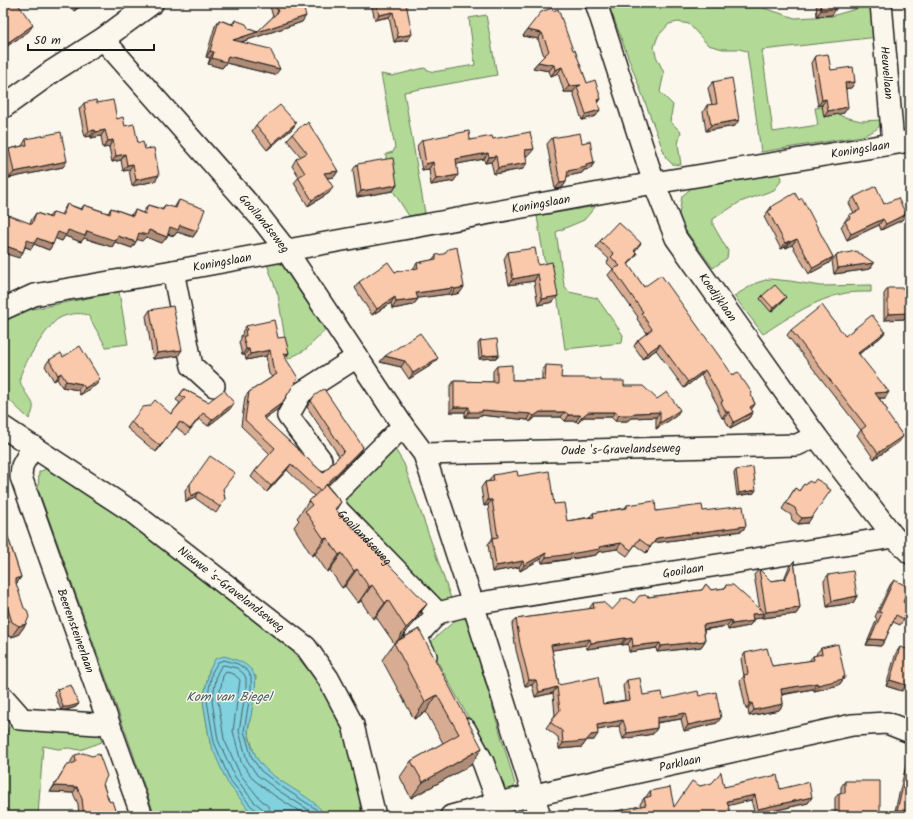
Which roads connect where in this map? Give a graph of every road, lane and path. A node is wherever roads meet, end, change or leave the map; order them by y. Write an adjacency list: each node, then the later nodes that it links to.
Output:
1 (152, 3): 4 (main road)
2 (596, 3): 7 (street, Koedijklaan)
3 (881, 3): 6 (street, Heuvellaan)
4 (103, 39): 5 (main road); 8 (street, Gooilandseweg)
5 (3, 107)
6 (901, 142): 7 (street, Koningslaan)
7 (654, 183): 8 (street, Koningslaan); 15 (street, Koedijklaan)
8 (286, 250): 9 (street, Koningslaan); 11 (street, Gooilandseweg)
9 (173, 271): 10 (street, Koningslaan); 12 (street)
10 (3, 309)
11 (357, 357): 13 (street, Gooilandseweg); 18 (street)
12 (214, 386)
13 (403, 426): 17 (street, Gooilandseweg); 22 (street, Gooilandseweg)
14 (3, 427): 16 (street, Nieuwe 's-Gravelandseweg)
15 (816, 436): 17 (street, Oude 's-Gravelandseweg); 19 (street, Koedijklaan)
16 (33, 446): 27 (street, Beerensteinerlaan); 32 (street, Nieuwe 's-Gravelandseweg)
17 (424, 454): 21 (street, Gooilandseweg)
18 (321, 460)
19 (894, 537): 20 (street, Koedijklaan); 21 (street, Gooilaan)
20 (910, 553)
21 (473, 604): 22 (street); 29 (street, Gooilandseweg)
22 (438, 613): 23 (street)
23 (433, 670)
24 (3, 697): 25 (street)
25 (10, 714): 27 (street)
26 (458, 716): 30 (street)
27 (107, 722): 31 (street, Beerensteinerlaan)
28 (910, 732): 29 (street, Parklaan)
29 (533, 796): 30 (street, Parklaan); 34 (street, Gooilandseweg)
30 (498, 804): 33 (street, Parklaan)
31 (142, 816)
32 (375, 816)
33 (451, 816)
34 (540, 816)

